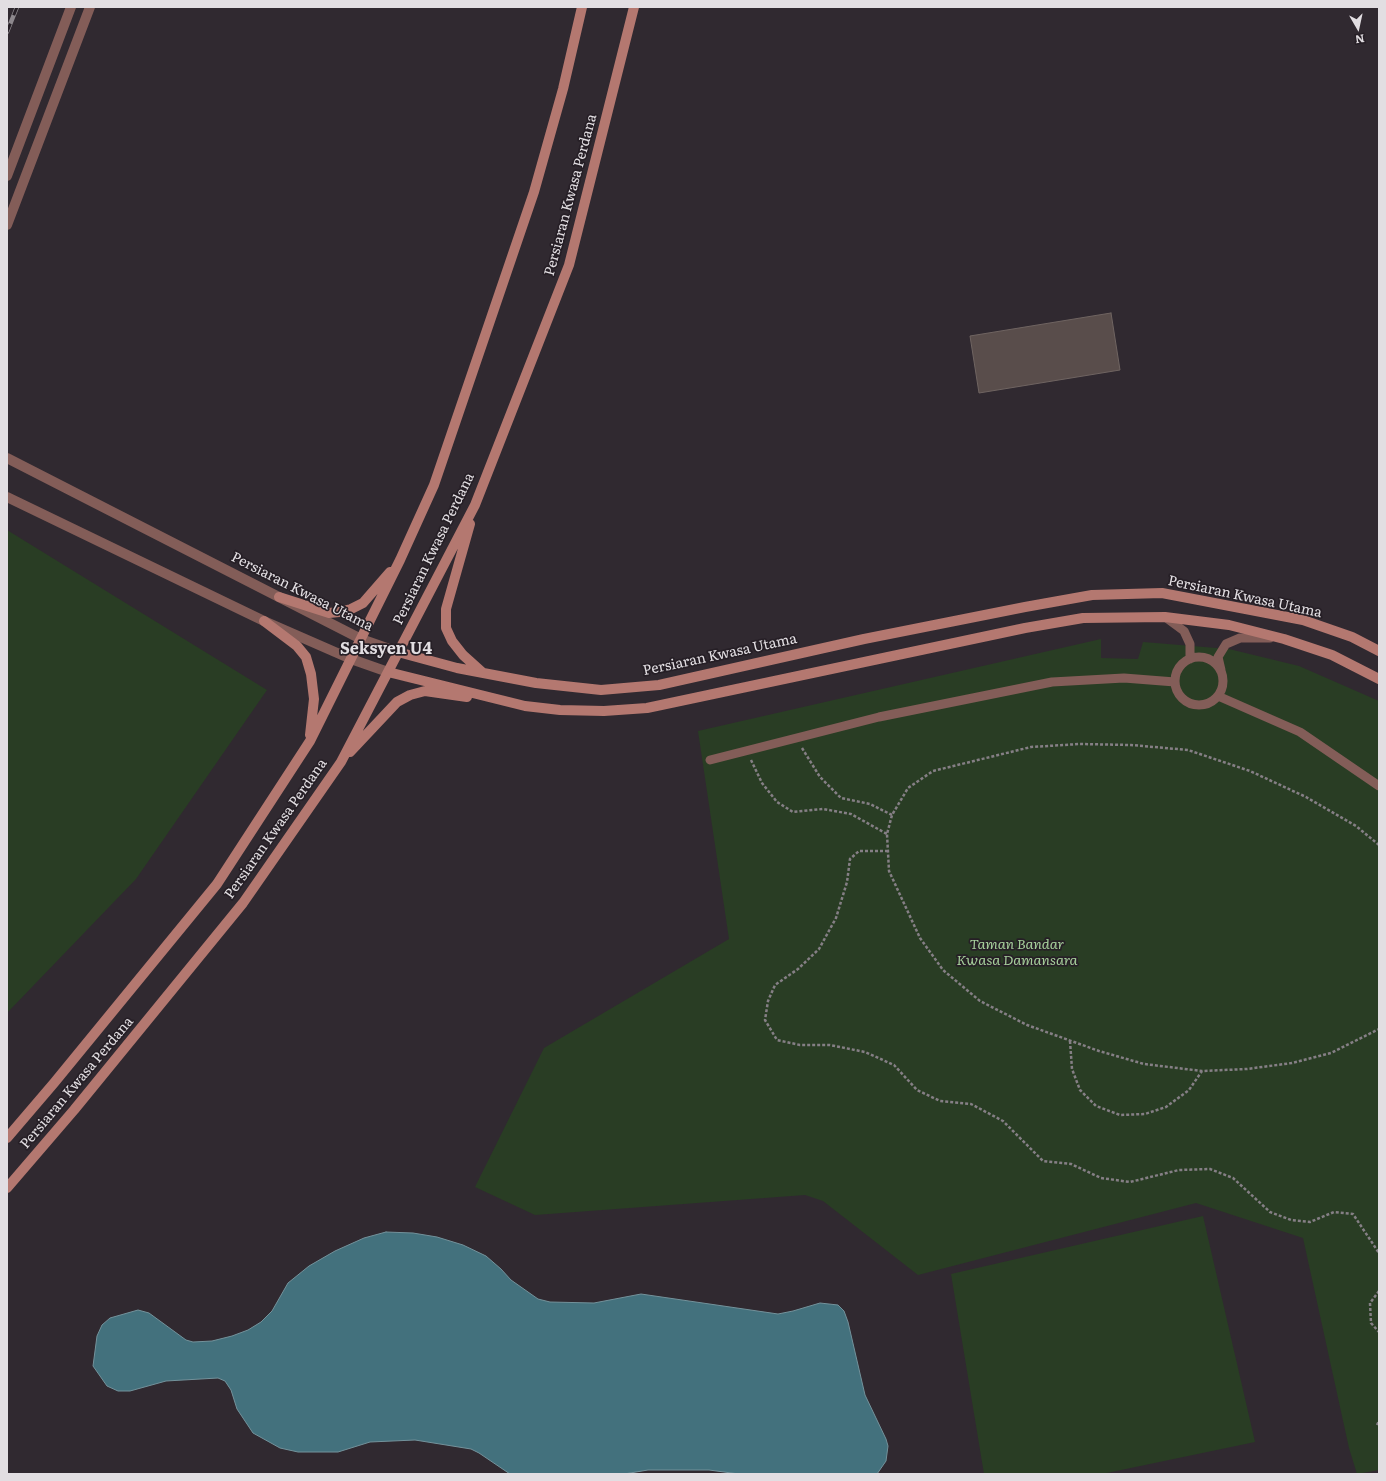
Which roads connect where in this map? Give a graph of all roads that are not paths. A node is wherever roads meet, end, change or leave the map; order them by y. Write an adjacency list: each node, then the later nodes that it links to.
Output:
1 (71, 7): 5 (street)
2 (90, 7): 6 (street)
3 (582, 7): 10 (main road, Persiaran Kwasa Perdana)
4 (634, 7): 9 (main road, Persiaran Kwasa Perdana)
5 (7, 176)
6 (7, 225)
7 (7, 458): 11 (street, Persiaran Kwasa Utama)
8 (7, 497): 13 (street)
9 (475, 505): 17 (main road, Persiaran Kwasa Perdana); 22 (main road)
10 (400, 560): 11 (main road); 14 (main road, Persiaran Kwasa Perdana)
11 (279, 596): 14 (street, Persiaran Kwasa Utama)
12 (1165, 616): 15 (main road); 19 (lane); 26 (main road)
13 (264, 621): 18 (street); 27 (main road)
14 (361, 639): 17 (street, Persiaran Kwasa Utama); 18 (main road, Persiaran Kwasa Perdana)
15 (1284, 639): 21 (lane); 23 (main road)
16 (1379, 651): 22 (main road, Persiaran Kwasa Utama)
17 (398, 652): 20 (main road, Persiaran Kwasa Perdana); 22 (main road, Persiaran Kwasa Utama)
18 (351, 659): 20 (street); 27 (main road, Persiaran Kwasa Perdana)
19 (1190, 659): 21 (lane); 24 (lane)
20 (388, 672): 26 (main road); 29 (main road, Persiaran Kwasa Perdana)
21 (1221, 672): 25 (lane)
22 (483, 673)
23 (1379, 679)
24 (1174, 682): 25 (lane); 28 (lane)
25 (1218, 696): 30 (lane)
26 (525, 706): 29 (main road)
27 (310, 741): 31 (main road, Persiaran Kwasa Perdana)
28 (710, 760)
29 (341, 762): 32 (main road, Persiaran Kwasa Perdana)
30 (1379, 786)
31 (7, 1138)
32 (7, 1188)

